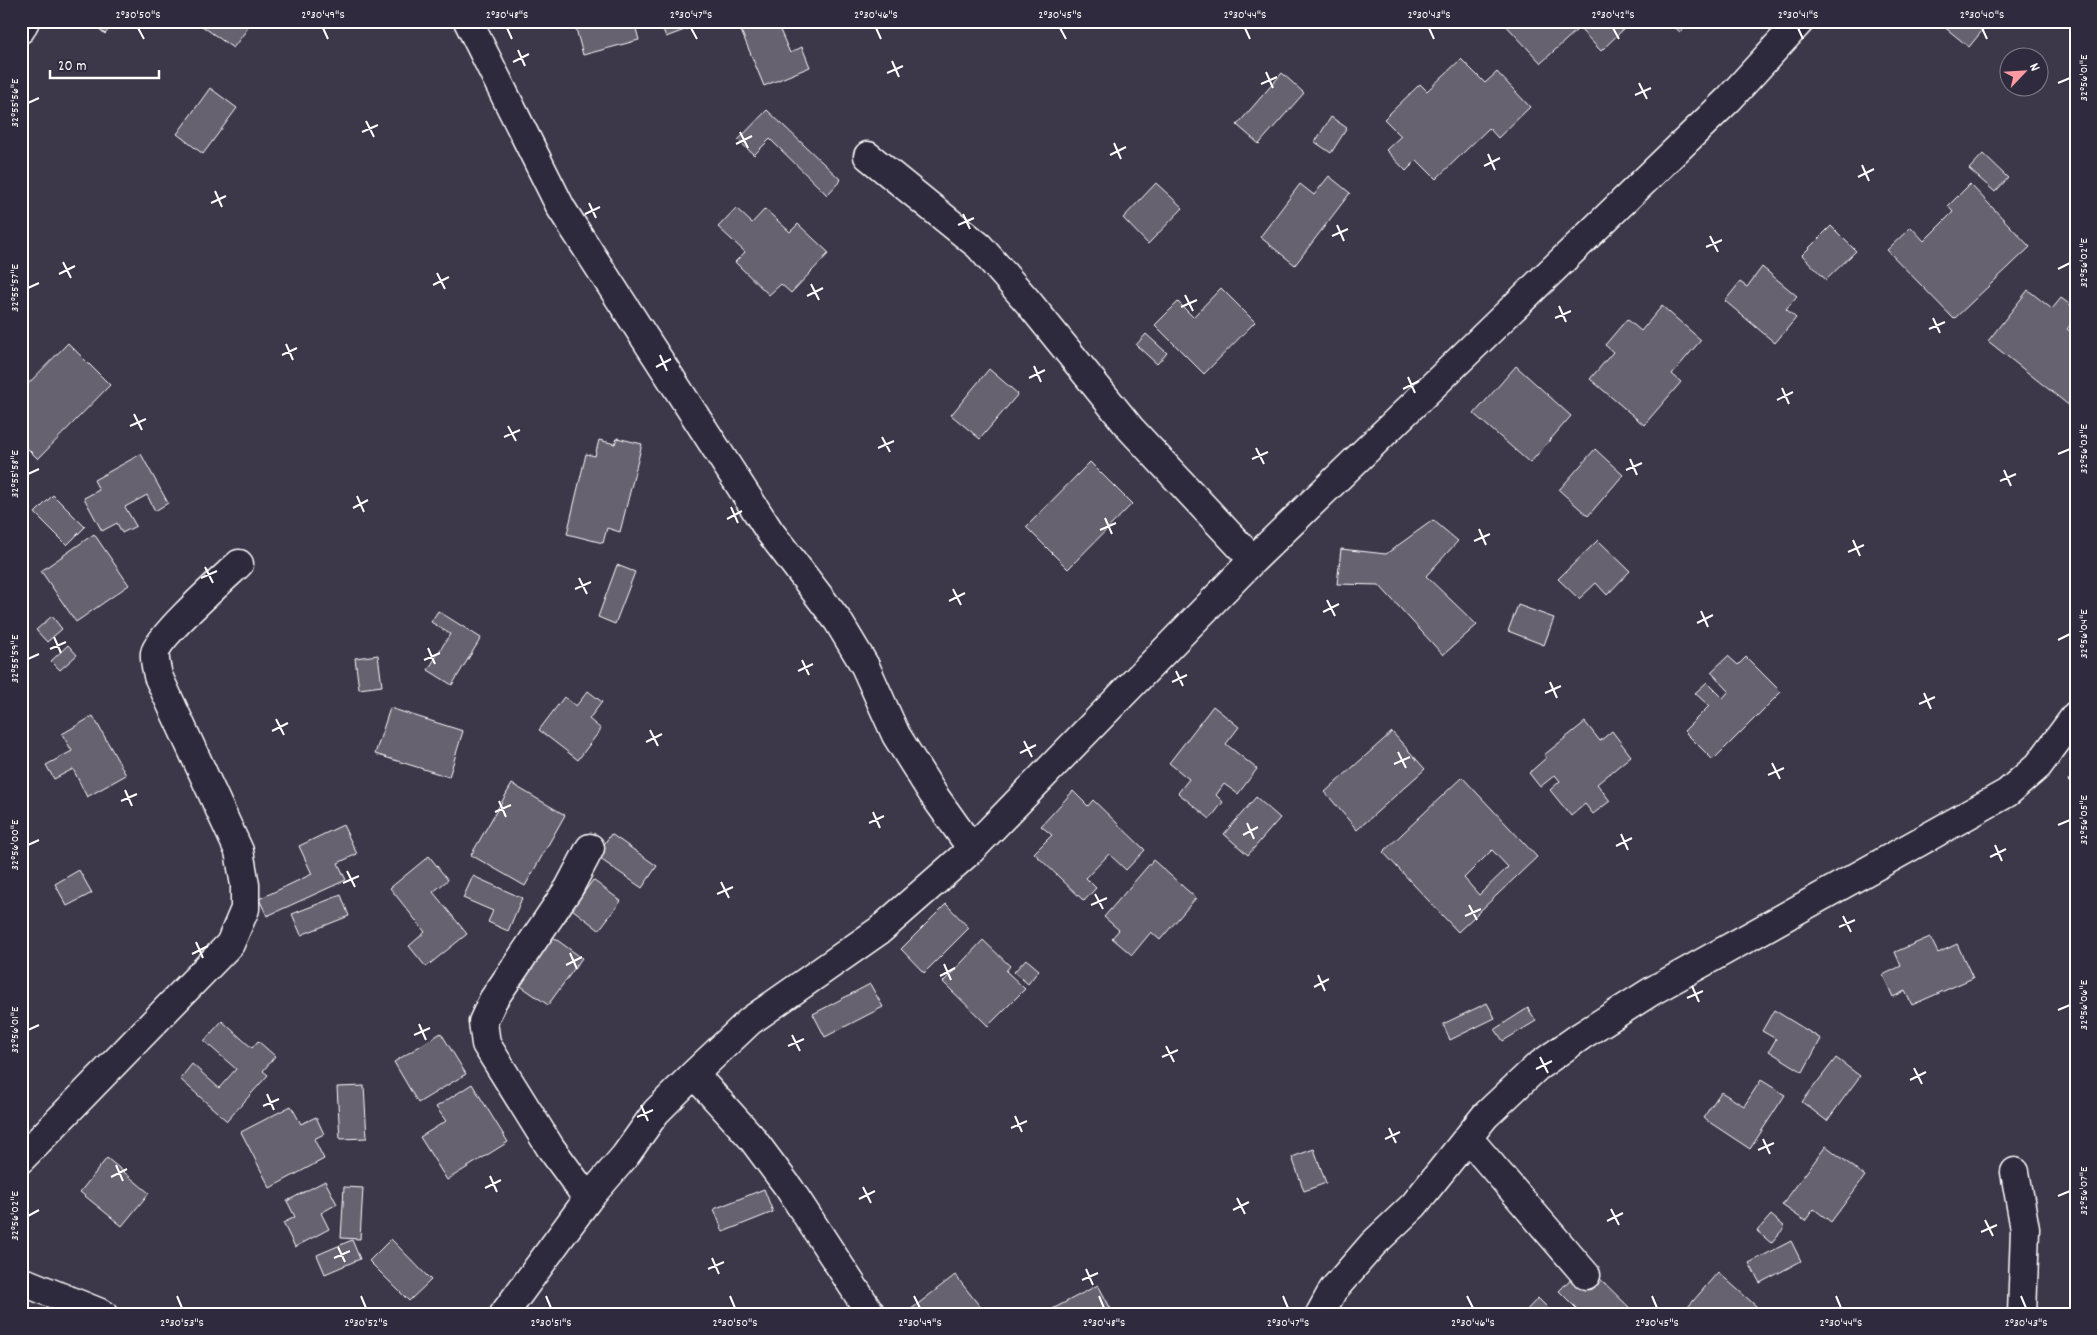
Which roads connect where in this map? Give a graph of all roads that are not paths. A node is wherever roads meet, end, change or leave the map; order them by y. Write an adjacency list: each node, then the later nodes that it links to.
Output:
1 (25, 21): 4 (street)
2 (468, 21): 10 (street)
3 (1800, 21): 6 (street)
4 (21, 29)
5 (868, 156): 6 (street)
6 (1253, 560): 10 (street)
7 (239, 564): 13 (street)
8 (2076, 715): 12 (street)
9 (590, 848): 15 (street)
10 (972, 849): 11 (street)
11 (694, 1074): 15 (street); 20 (street)
12 (1468, 1138): 16 (street); 21 (street)
13 (21, 1159)
14 (2015, 1172): 22 (street)
15 (588, 1199): 19 (street)
16 (1586, 1275)
17 (21, 1284): 18 (street)
18 (103, 1314)
19 (504, 1314)
20 (871, 1314)
21 (1320, 1314)
22 (2022, 1314)

